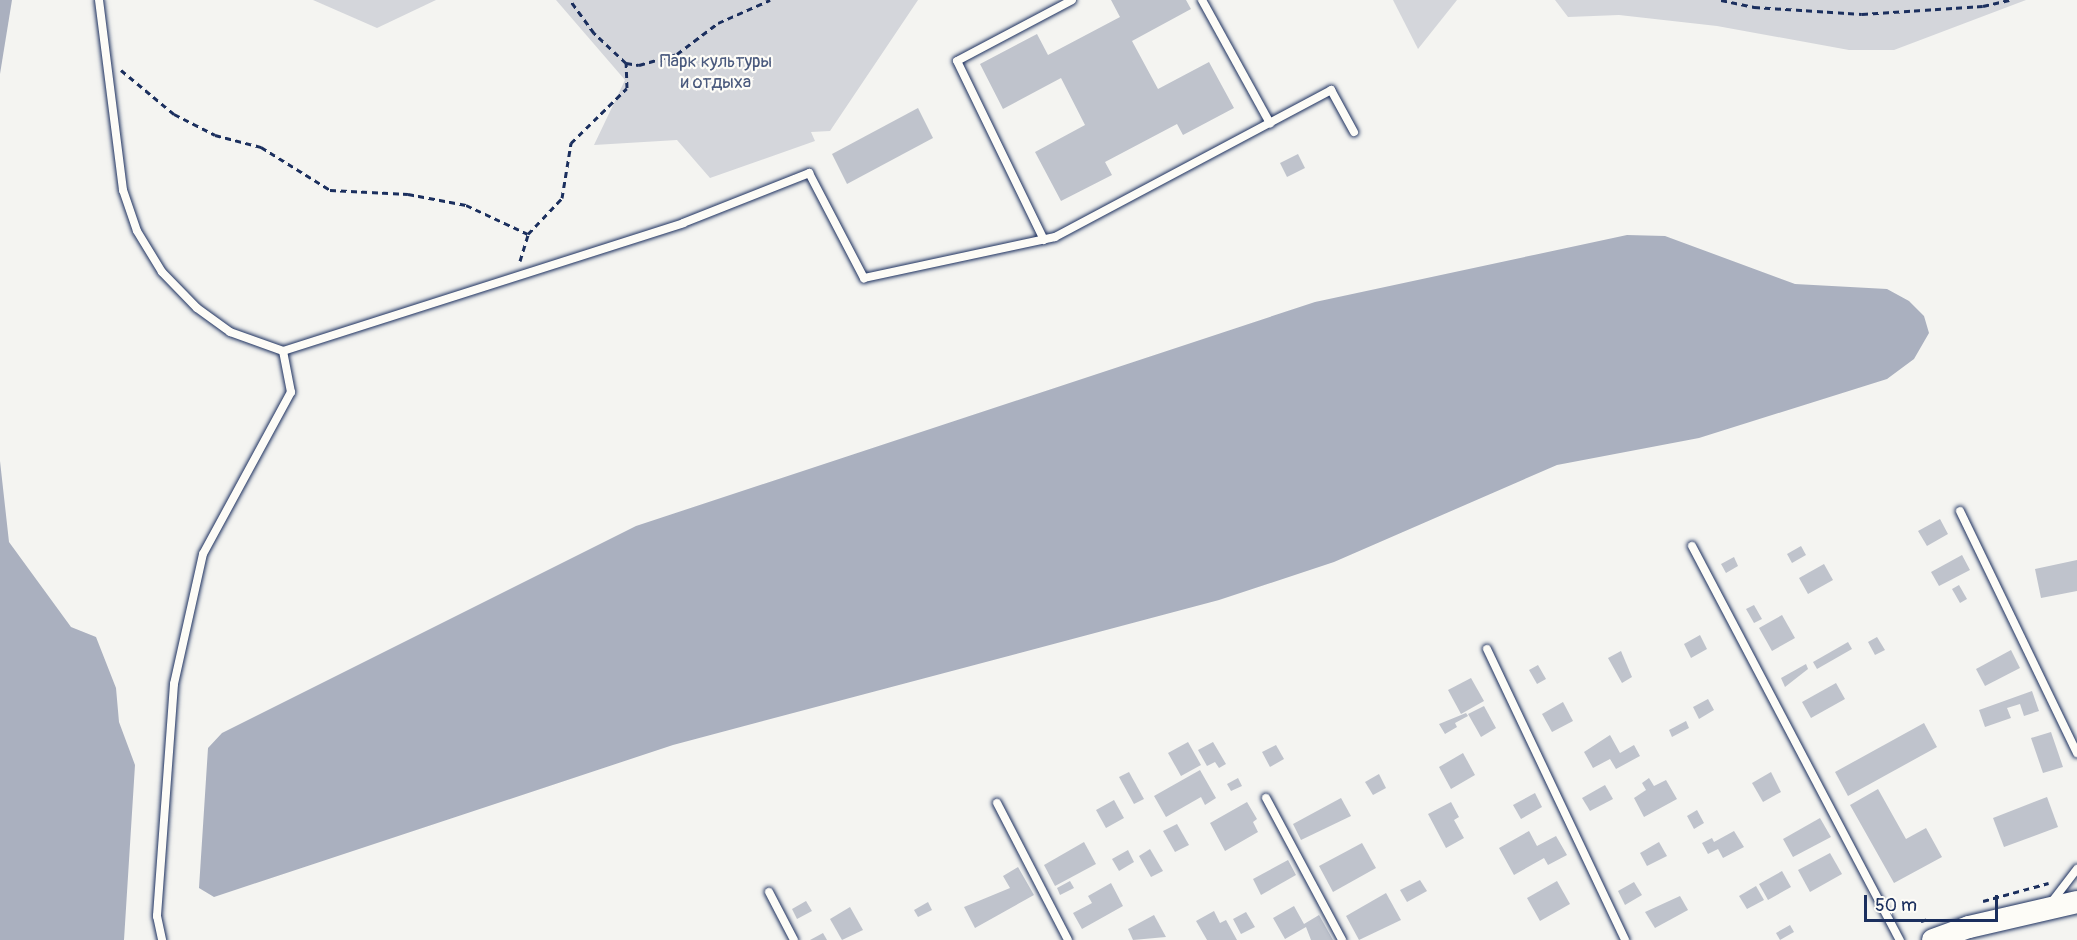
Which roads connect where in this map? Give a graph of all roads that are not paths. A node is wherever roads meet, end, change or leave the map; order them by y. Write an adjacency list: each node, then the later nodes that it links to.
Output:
1 (99, 0): 7 (lane)
2 (1072, 0): 6 (lane)
3 (1202, 0): 4 (lane)
4 (1270, 123): 5 (lane); 6 (lane)
5 (1354, 132)
6 (1044, 240): 7 (lane)
7 (283, 351): 18 (lane)
8 (1960, 511): 11 (lane)
9 (1692, 546): 23 (lane)
10 (1487, 649): 22 (lane)
11 (2077, 753)
12 (1266, 798): 21 (lane)
13 (997, 803): 20 (lane)
14 (2077, 869): 17 (lane)
15 (769, 892): 19 (lane)
16 (2077, 902): 17 (main road)
17 (2047, 909): 24 (main road)
18 (162, 940)
19 (794, 940)
20 (1068, 940)
21 (1342, 940)
22 (1625, 940)
23 (1900, 940)
24 (1934, 940)

